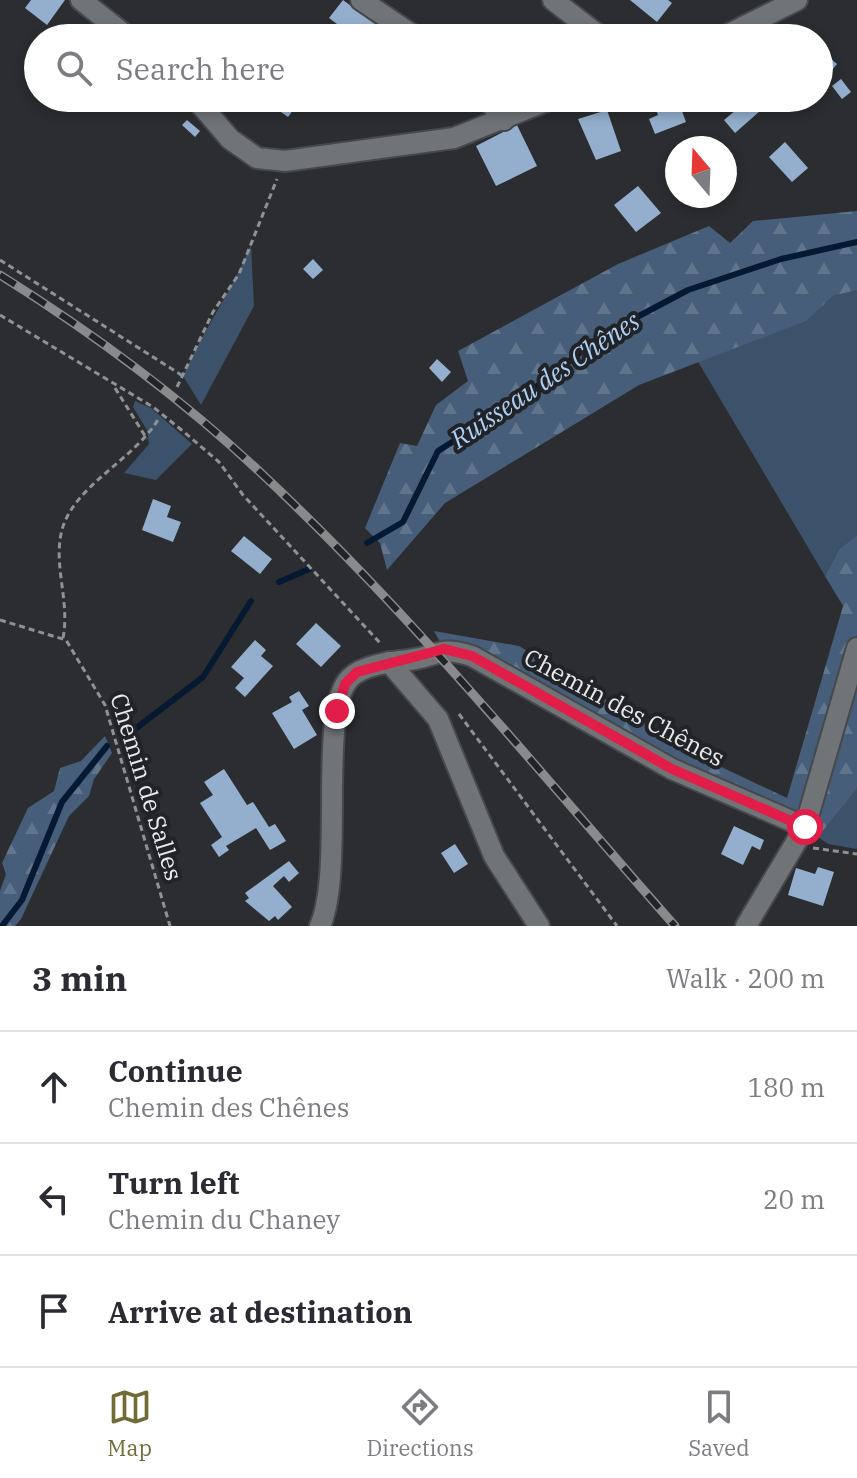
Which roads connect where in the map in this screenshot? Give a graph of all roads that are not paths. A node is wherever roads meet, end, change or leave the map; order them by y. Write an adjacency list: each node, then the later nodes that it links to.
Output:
1 (81, 0): 5 (street)
2 (361, 0): 6 (street)
3 (553, 0): 7 (street)
4 (797, 0): 8 (street)
5 (111, 24)
6 (396, 24)
7 (584, 24)
8 (749, 24)
9 (207, 112): 12 (street)
10 (497, 112): 12 (street)
11 (522, 112): 12 (street)
12 (504, 120)
13 (857, 648): 15 (street)
14 (383, 660): 15 (street, Chemin des Chênes); 16 (street, Chemin des Chênes); 17 (street)
15 (801, 832): 18 (street)
16 (320, 926)
17 (539, 926)
18 (746, 926)

